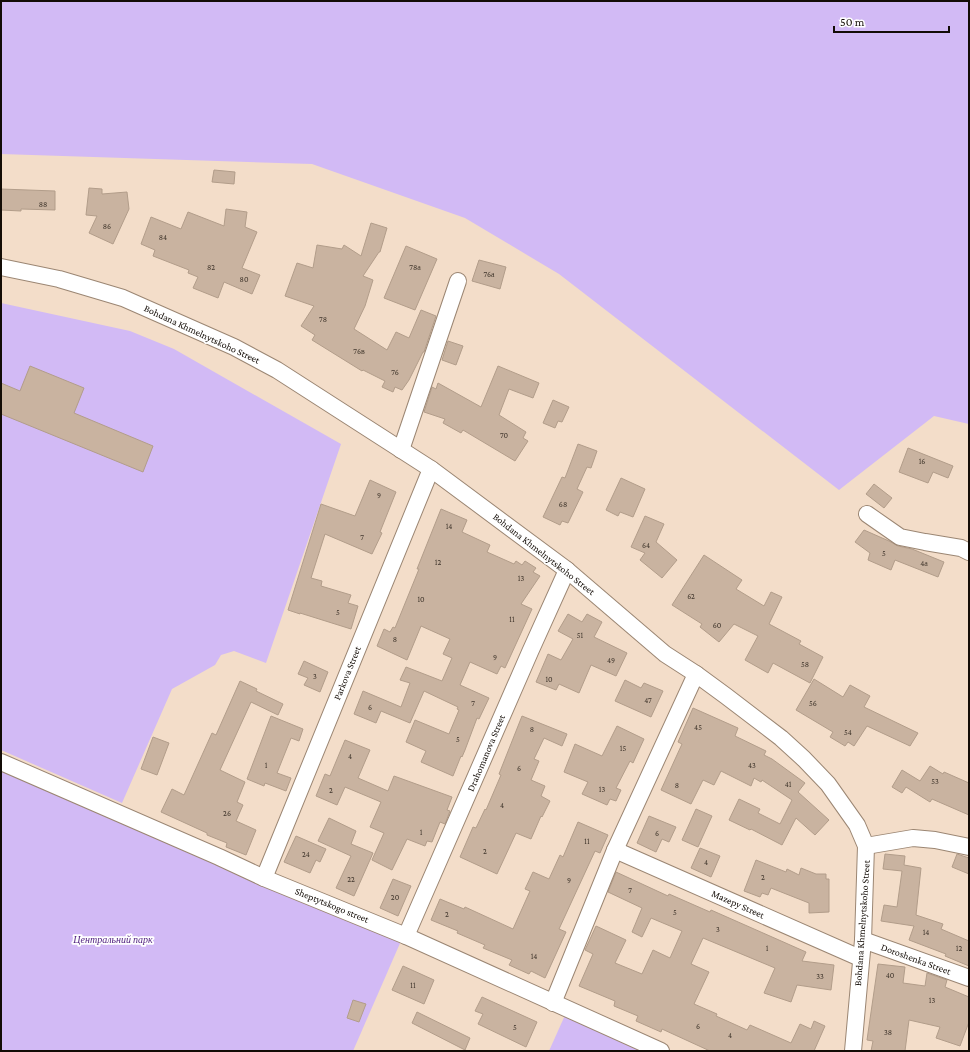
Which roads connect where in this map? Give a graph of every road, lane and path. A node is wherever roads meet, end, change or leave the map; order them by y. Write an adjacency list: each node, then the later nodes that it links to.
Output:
1 (1, 267): 3 (street, Bohdana Khmelnytskoho Street)
2 (458, 281): 3 (street)
3 (401, 450): 4 (street, Bohdana Khmelnytskoho Street)
4 (431, 468): 7 (street, Bohdana Khmelnytskoho Street); 13 (street, Parkova Street)
5 (866, 514): 6 (street)
6 (969, 552)
7 (567, 570): 8 (street, Bohdana Khmelnytskoho Street); 14 (street, Drahomanova Street)
8 (696, 674): 10 (street, Bohdana Khmelnytskoho Street); 12 (street)
9 (1, 762): 13 (street, Sheptytskogo street)
10 (866, 846): 11 (street); 15 (street, Bohdana Khmelnytskoho Street)
11 (969, 847)
12 (615, 850): 16 (street, Mazepy Street); 18 (street)
13 (264, 878): 14 (street, Sheptytskogo street)
14 (406, 936): 18 (street, Sheptytskogo street)
15 (862, 940): 16 (street, Bohdana Khmelnytskoho Street); 17 (street, Doroshenka Street)
16 (860, 958): 20 (street, Bohdana Khmelnytskoho Street)
17 (969, 978)
18 (553, 1003): 19 (street, Sheptytskogo street)
19 (661, 1051)
20 (853, 1051)

